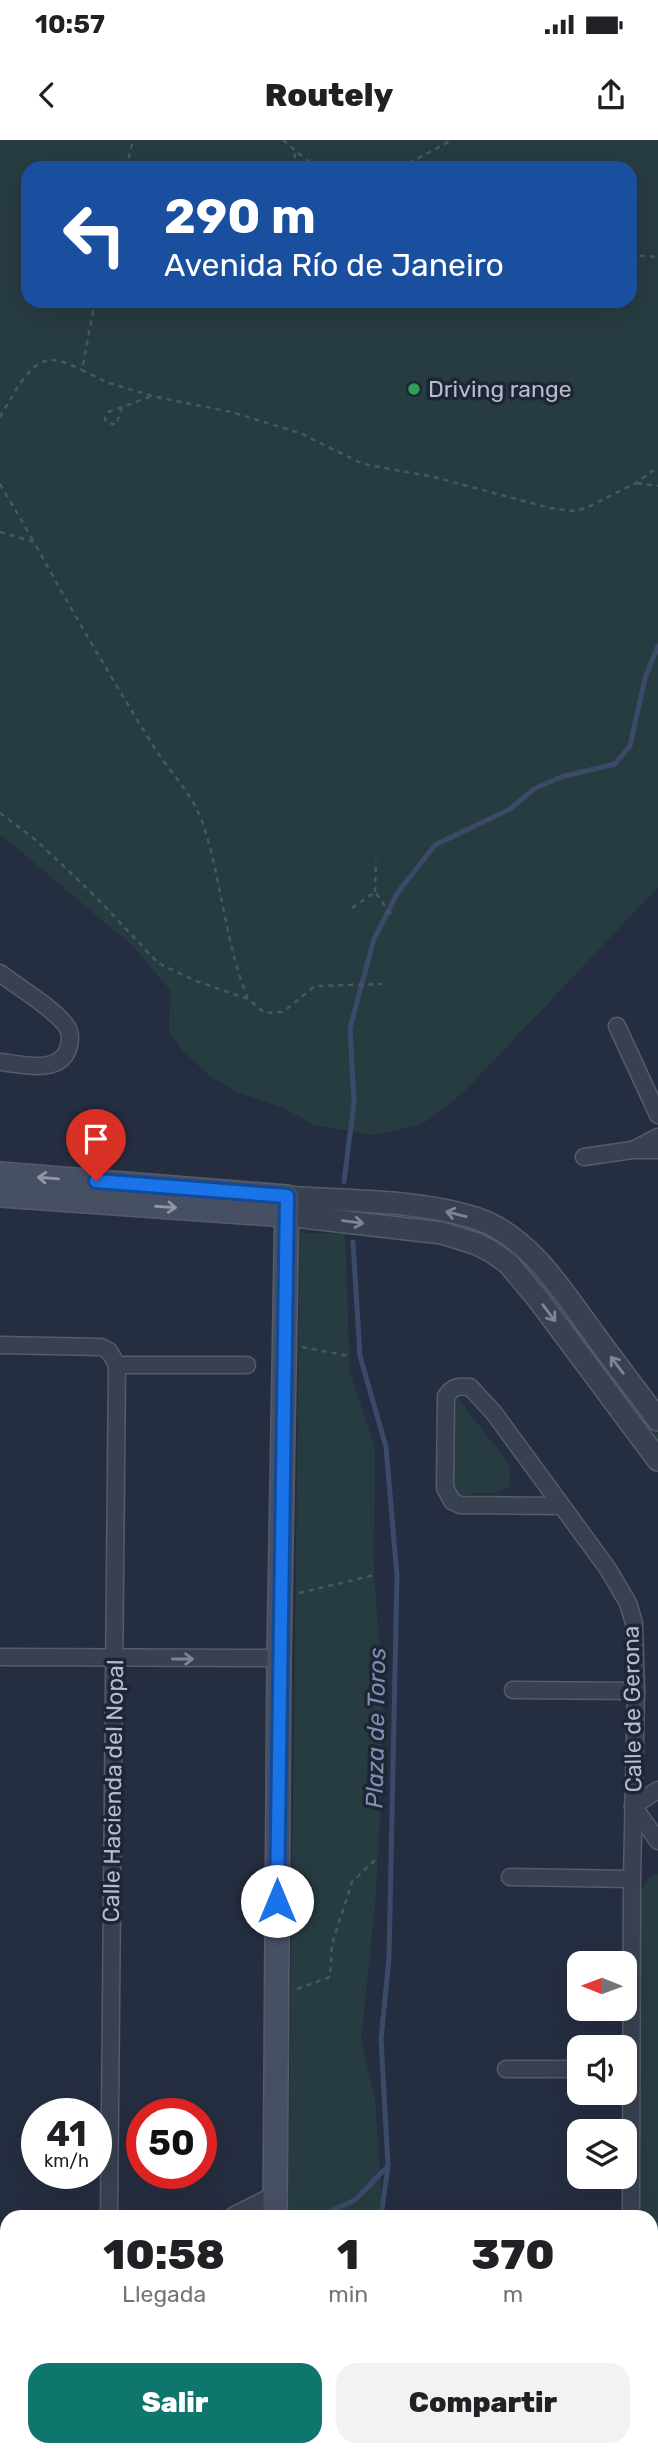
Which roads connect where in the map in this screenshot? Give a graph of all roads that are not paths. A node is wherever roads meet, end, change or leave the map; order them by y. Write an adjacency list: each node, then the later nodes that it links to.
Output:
1 (0, 973): 3 (street)
2 (617, 1026): 4 (street)
3 (0, 1062)
4 (658, 1115)
5 (658, 1137): 6 (street)
6 (632, 1150): 7 (street); 8 (street)
7 (658, 1150)
8 (584, 1157)
9 (0, 1174): 11 (main road, one-way to 9)
10 (0, 1195): 11 (main road, one-way to 11)
11 (286, 1206): 15 (street, one-way to 11); 16 (street, one-way to 16); 20 (main road)
12 (0, 1345): 13 (street)
13 (117, 1365): 14 (street); 19 (street, Calle Hacienda del Nopal)
14 (247, 1365)
15 (658, 1420)
16 (658, 1460)
17 (562, 1506): 17 (street, Calle de Gerona); 22 (street, Calle de Gerona)
18 (0, 1657): 19 (street)
19 (114, 1658): 20 (street, one-way to 20); 33 (street, Calle Hacienda del Nopal)
20 (278, 1658): 32 (main road)
21 (513, 1690): 22 (street)
22 (636, 1691): 24 (street, Calle de Gerona)
23 (658, 1790): 24 (street)
24 (634, 1806): 25 (street); 27 (street, Calle de Gerona)
25 (658, 1841)
26 (510, 1877): 27 (street)
27 (632, 1879): 28 (street, Calle de Gerona)
28 (629, 2035)
29 (506, 2069): 30 (street)
30 (567, 2069)
31 (629, 2105): 34 (street, Calle de Gerona)
32 (275, 2207)
33 (109, 2210)
34 (631, 2210)

